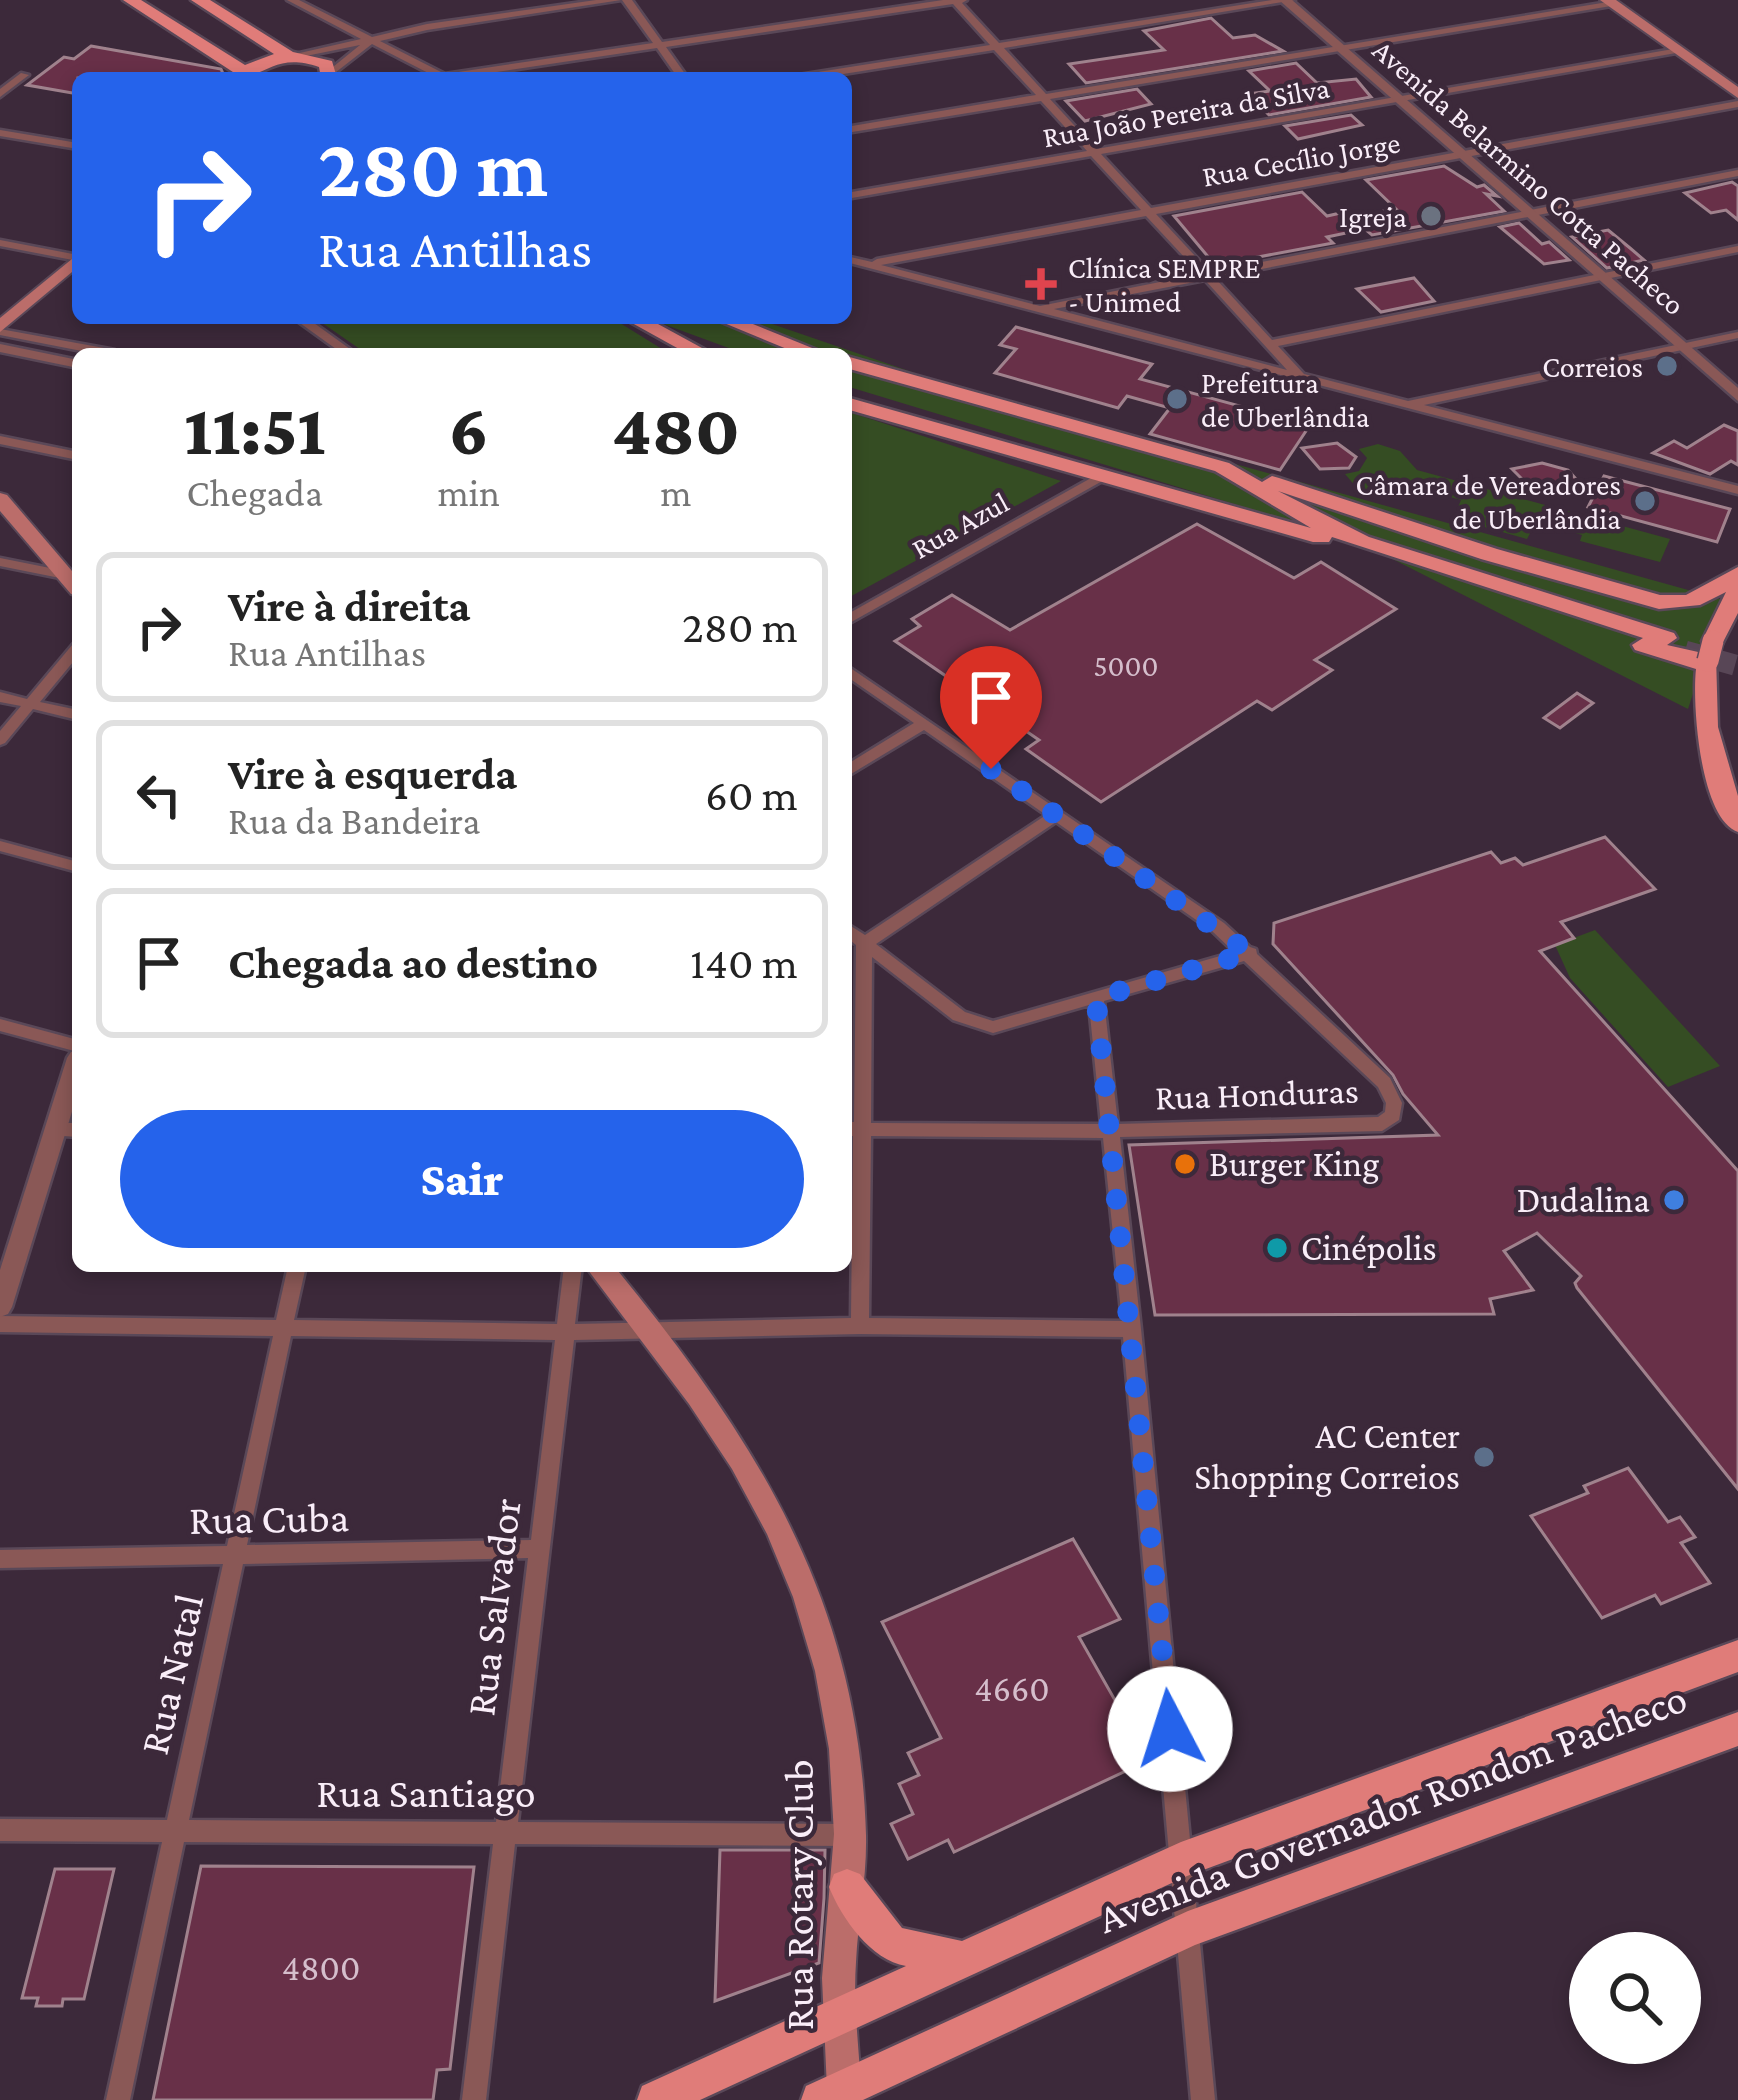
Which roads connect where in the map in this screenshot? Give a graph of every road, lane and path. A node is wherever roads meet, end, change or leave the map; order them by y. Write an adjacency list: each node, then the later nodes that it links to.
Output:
1 (131, 0): 17 (main road)
2 (199, 0): 15 (main road)
3 (292, 0): 10 (street)
4 (616, 0): 10 (street)
5 (627, 0): 11 (street)
6 (957, 0): 11 (street); 12 (street)
7 (1287, 0): 12 (street); 13 (street, Avenida Belarmino Cotta Pacheco)
8 (1631, 0): 26 (main road)
9 (1609, 2): 13 (street); 14 (main road)
10 (366, 41): 15 (street); 20 (street); 21 (street)
11 (660, 44): 22 (street); 23 (street)
12 (996, 47): 24 (street); 30 (street)
13 (1341, 49): 30 (street); 31 (street, Avenida Belarmino Cotta Pacheco)
14 (1676, 50): 29 (main road); 31 (street, Rua João Pereira da Silva)
15 (292, 57): 18 (main road); 19 (main road)
16 (0, 70): 25 (street)
17 (238, 72)
18 (247, 72)
19 (327, 72)
20 (334, 72)
21 (434, 72)
22 (478, 72)
23 (679, 72)
24 (837, 72)
25 (19, 74): 27 (street); 28 (street)
26 (1738, 74)
27 (0, 82)
28 (0, 94)
29 (1738, 94)
30 (1044, 98): 33 (street); 36 (street)
31 (1403, 100): 36 (street, Rua João Pereira da Silva); 37 (street, Avenida Belarmino Cotta Pacheco)
32 (1738, 104): 37 (street, Rua Cecílio Jorge)
33 (852, 129)
34 (0, 133): 35 (street)
35 (72, 145)
36 (1093, 152): 39 (street, Rua João Pereira da Silva); 40 (street)
37 (1463, 155): 40 (street, Rua Cecílio Jorge); 41 (street, Avenida Belarmino Cotta Pacheco)
38 (1738, 173): 41 (street)
39 (852, 195)
40 (1148, 211): 50 (street, Rua Cecílio Jorge); 51 (street)
41 (1528, 213): 51 (street); 52 (street, Avenida Belarmino Cotta Pacheco)
42 (0, 243): 45 (street)
43 (1738, 249): 52 (street)
44 (0, 253): 46 (street)
45 (72, 260)
46 (72, 260)
47 (852, 260): 50 (street)
48 (72, 261): 54 (main road)
49 (72, 261): 58 (main road)
50 (873, 263): 53 (street)
51 (1207, 274): 53 (street); 61 (street)
52 (1601, 277): 61 (street); 62 (street, Avenida Belarmino Cotta Pacheco)
53 (1039, 310): 71 (street)
54 (0, 314)
55 (307, 324): 65 (street)
56 (644, 324): 66 (main road)
57 (735, 324): 59 (main road)
58 (0, 330): 64 (street)
59 (755, 333): 67 (main road); 68 (main road)
60 (1738, 335): 62 (street)
61 (1270, 344): 71 (street)
62 (1682, 346): 72 (street, Avenida Belarmino Cotta Pacheco); 74 (street)
63 (0, 348): 69 (street)
64 (86, 348)
65 (340, 348)
66 (691, 348)
67 (764, 348)
68 (799, 348)
69 (72, 363)
70 (852, 364): 78 (main road)
71 (1302, 379): 74 (street)
72 (1738, 396)
73 (852, 405): 76 (main road)
74 (1405, 405): 83 (street)
75 (0, 440): 79 (street)
76 (990, 443): 78 (main road); 82 (main road)
77 (0, 449): 80 (street)
78 (1166, 452): 81 (main road)
79 (72, 455)
80 (72, 465)
81 (1222, 467): 84 (main road); 87 (main road)
82 (1100, 477): 84 (main road); 90 (street, Rua Azul)
83 (1738, 490)
84 (1176, 495): 92 (main road)
85 (0, 499): 88 (main road)
86 (0, 562): 88 (street)
87 (1738, 574)
88 (72, 583)
89 (1738, 590): 92 (main road)
90 (852, 618)
91 (72, 654): 95 (street)
92 (1709, 656): 101 (main road)
93 (852, 673): 97 (street)
94 (0, 698): 95 (street)
95 (31, 705): 96 (street); 98 (street)
96 (72, 714)
97 (926, 723): 99 (street); 100 (street)
98 (0, 740)
99 (852, 768)
100 (1056, 815): 105 (street); 106 (street)
101 (1738, 824)
102 (0, 846): 103 (street)
103 (72, 865)
104 (852, 934): 105 (street)
105 (864, 944): 107 (street); 108 (street)
106 (1250, 953): 108 (street); 114 (street, Rua Honduras)
107 (855, 965): 113 (street)
108 (1096, 998): 114 (street)
109 (0, 1024): 110 (street)
110 (72, 1044)
111 (72, 1097): 112 (street)
112 (67, 1130): 118 (street)
113 (854, 1130): 114 (street, Rua Honduras); 120 (street)
114 (1110, 1131): 122 (street)
115 (296, 1272): 121 (street, Rua Natal)
116 (572, 1272): 124 (street, Rua Salvador)
117 (603, 1272): 123 (main road, Rua Rotary Club)
118 (0, 1307)
119 (0, 1324): 121 (street)
120 (860, 1326): 122 (street); 123 (street)
121 (284, 1327): 124 (street); 126 (street, Rua Natal)
122 (1132, 1329): 134 (street)
123 (652, 1330): 124 (street); 133 (main road, Rua Rotary Club)
124 (565, 1332): 125 (street, Rua Salvador)
125 (539, 1549): 126 (street, Rua Cuba); 132 (street, Rua Salvador)
126 (239, 1554): 127 (street, Rua Cuba); 130 (street, Rua Natal)
127 (0, 1559)
128 (1738, 1656): 134 (main road, Avenida Governador Rondon Pacheco)
129 (1738, 1729): 136 (main road, Avenida Governador Rondon Pacheco)
130 (175, 1829): 131 (street, Rua Santiago); 132 (street, Rua Santiago); 140 (street, Rua Natal)
131 (0, 1830)
132 (506, 1832): 133 (street, Rua Santiago); 141 (street, Rua Salvador)
133 (850, 1835): 135 (main road, Rua Rotary Club)
134 (1181, 1860): 136 (street); 137 (main road, Avenida Governador Rondon Pacheco)
135 (847, 1887): 137 (main road); 138 (main road, Rua Rotary Club)
136 (1188, 1929): 139 (main road, Avenida Governador Rondon Pacheco); 143 (street)
137 (963, 1958): 138 (main road, Avenida Governador Rondon Pacheco)
138 (841, 2013): 139 (main road, Rua Rotary Club); 142 (main road, Avenida Governador Rondon Pacheco)
139 (836, 2096)
140 (118, 2100)
141 (474, 2100)
142 (656, 2100)
143 (1203, 2100)

